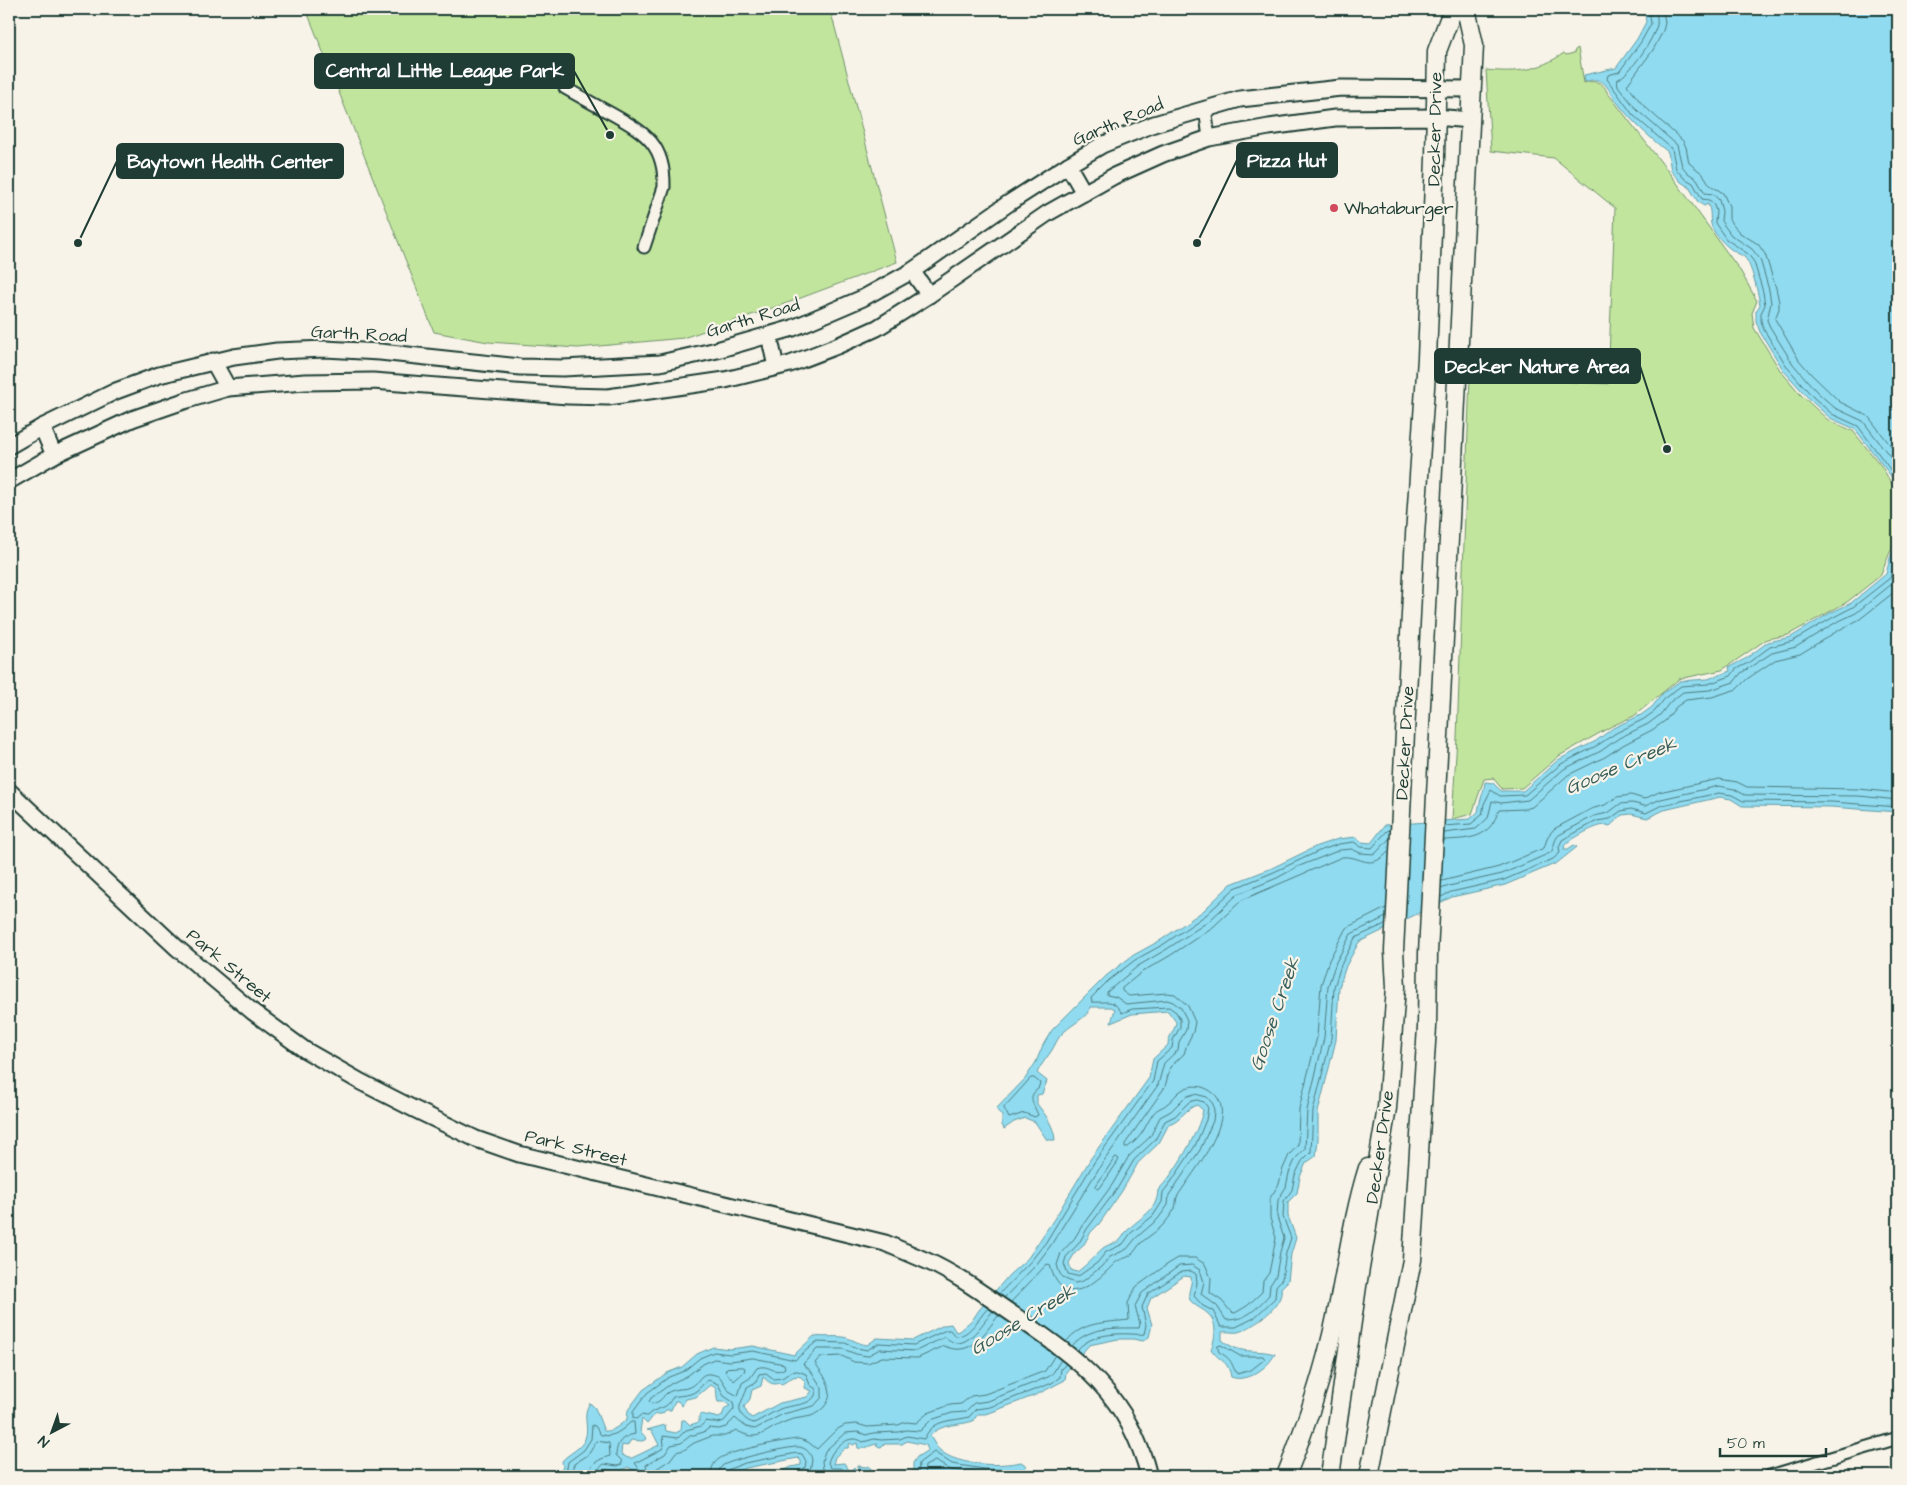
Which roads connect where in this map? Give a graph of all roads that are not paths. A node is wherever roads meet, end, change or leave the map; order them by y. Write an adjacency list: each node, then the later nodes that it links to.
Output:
1 (1453, 9): 4 (main road, Decker Drive)
2 (1466, 9): 5 (main road, Decker Drive)
3 (565, 88): 12 (street)
4 (1436, 89): 5 (main road, Garth Road); 6 (main road, Garth Road); 7 (main road, Decker Drive)
5 (1472, 89): 8 (main road, Decker Drive)
6 (1205, 108): 9 (street); 10 (main road, Garth Road)
7 (1435, 117): 8 (main road); 9 (main road); 26 (main road, Decker Drive)
8 (1470, 120): 31 (main road, Decker Drive)
9 (1208, 138): 11 (main road)
10 (1068, 165): 11 (main road); 13 (main road, Garth Road)
11 (1084, 193): 14 (main road)
12 (644, 247)
13 (912, 271): 14 (main road); 15 (main road, Garth Road)
14 (929, 295): 17 (main road)
15 (769, 335): 17 (main road); 18 (main road, Garth Road)
16 (213, 361): 18 (main road, Garth Road); 19 (main road); 21 (main road, Garth Road)
17 (776, 367): 20 (main road)
18 (564, 368): 20 (main road)
19 (228, 388): 20 (main road); 23 (main road)
20 (560, 395)
21 (42, 427): 22 (main road, Garth Road); 23 (main road)
22 (9, 446)
23 (54, 455): 24 (main road)
24 (9, 481)
25 (9, 791): 28 (main road, Park Street)
26 (1387, 1108): 29 (main road); 30 (main road, Decker Drive)
27 (1898, 1438): 32 (street)
28 (1149, 1476)
29 (1286, 1476)
30 (1330, 1476)
31 (1370, 1476)
32 (1770, 1476)

